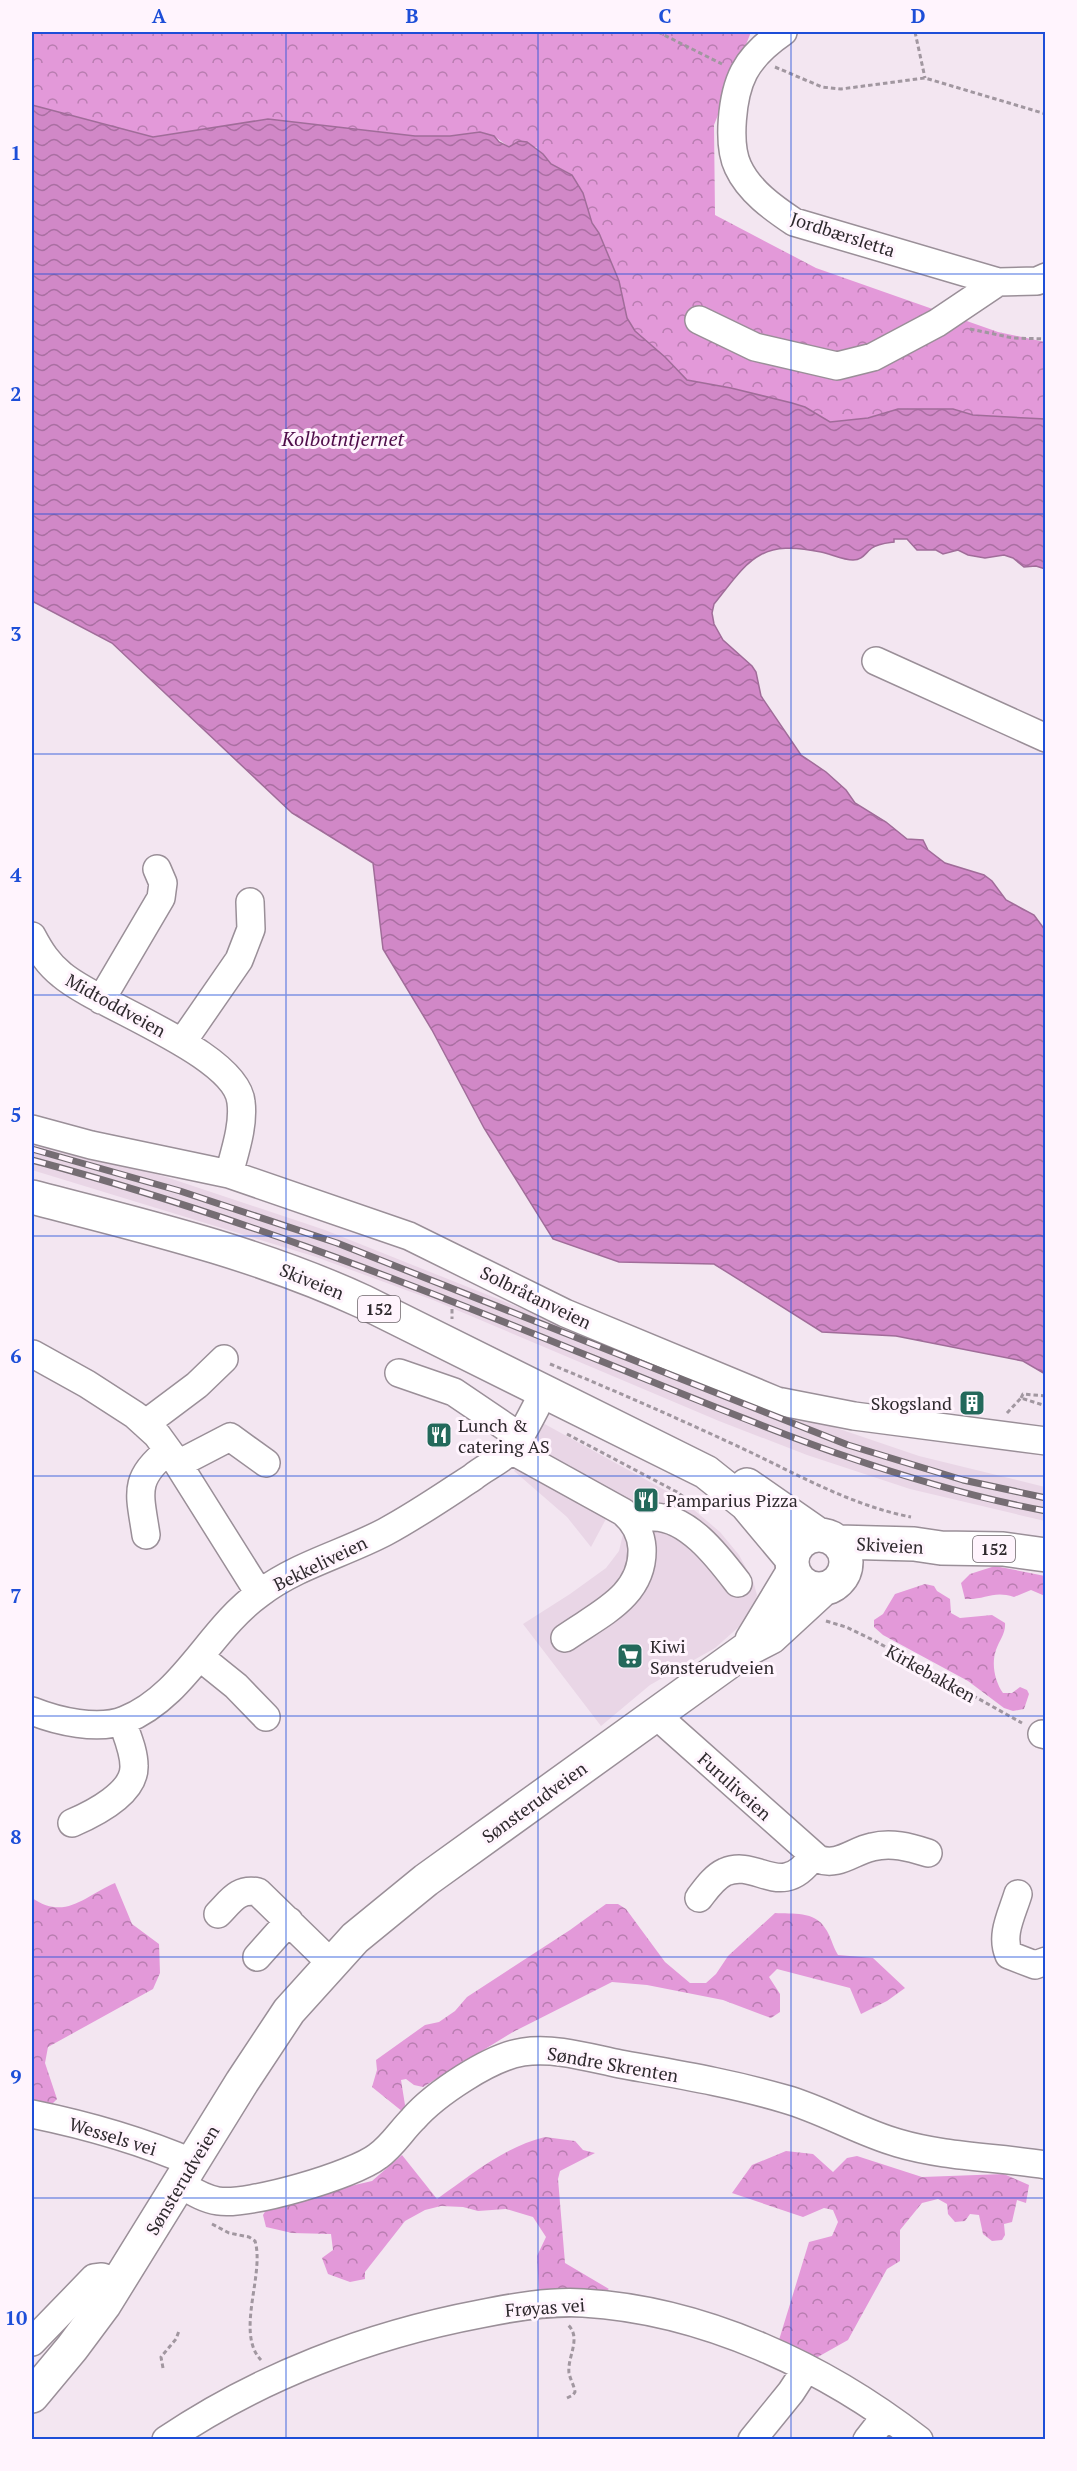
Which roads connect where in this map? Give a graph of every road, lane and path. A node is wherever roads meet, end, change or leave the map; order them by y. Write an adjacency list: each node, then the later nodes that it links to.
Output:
1 (661, 32): 4 (path)
2 (783, 32): 4 (street, Jordbærsletta)
3 (915, 32): 5 (path)
4 (749, 65): 5 (path); 8 (street, Jordbærsletta)
5 (925, 78): 6 (path)
6 (1046, 114)
7 (1046, 277): 8 (street, Jordbærsletta)
8 (998, 282): 10 (street)
9 (699, 320): 10 (street)
10 (937, 323): 11 (path)
11 (1046, 339)
12 (876, 661): 13 (street)
13 (1046, 738)
14 (156, 869): 17 (street)
15 (250, 902): 18 (street, Midtoddveien)
16 (32, 936): 17 (street, Midtoddveien)
17 (101, 1000): 18 (street, Midtoddveien)
18 (183, 1041): 20 (street, Midtoddveien)
19 (32, 1128): 20 (street, Solbråtanveien)
20 (229, 1174): 34 (street, Solbråtanveien)
21 (32, 1197): 27 (main road, Skiveien / 152)
22 (452, 1309): 23 (path)
23 (456, 1325)
24 (33, 1354): 32 (street)
25 (224, 1359): 32 (street)
26 (399, 1373): 35 (street)
27 (543, 1376): 35 (street, Bekkeliveien); 38 (main road, Skiveien / 152); 40 (path)
28 (1046, 1396): 29 (path)
29 (1021, 1398): 30 (path); 31 (path)
30 (1046, 1406)
31 (1004, 1416)
32 (145, 1424): 36 (street)
33 (560, 1429): 39 (path)
34 (1046, 1440)
35 (515, 1443): 41 (street); 48 (street, Bekkeliveien)
36 (173, 1458): 37 (street); 42 (street); 48 (street)
37 (266, 1463)
38 (706, 1472): 43 (main road, Skiveien / 152); 46 (main road, Skiveien / 152)
39 (705, 1514)
40 (916, 1518)
41 (633, 1522): 47 (street); 50 (street)
42 (146, 1535)
43 (828, 1538): 44 (main road, Skiveien / 152); 46 (main road); 49 (main road)
44 (941, 1548): 45 (main road, Skiveien / 152); 49 (main road, Skiveien / 152)
45 (1046, 1555)
46 (793, 1566): 49 (main road, 152); 51 (main road, Sønsterudveien)
47 (738, 1582)
48 (259, 1593): 52 (street, Bekkeliveien)
49 (829, 1596): 51 (main road, Sønsterudveien); 57 (path, Kirkebakken)
50 (565, 1638)
51 (744, 1651): 54 (main road, Sønsterudveien)
52 (200, 1657): 55 (street); 56 (street, Bekkeliveien)
53 (32, 1711): 56 (street, Bekkeliveien)
54 (656, 1715): 60 (street, Furuliveien); 67 (main road, Sønsterudveien)
55 (266, 1717)
56 (122, 1721): 58 (street)
57 (1044, 1735)
58 (72, 1823)
59 (928, 1852): 60 (street)
60 (813, 1856): 62 (street)
61 (1018, 1894): 66 (street)
62 (699, 1898)
63 (218, 1914): 64 (street)
64 (289, 1922): 65 (street); 67 (street)
65 (257, 1957)
66 (1046, 1961)
67 (331, 1962): 70 (main road, Sønsterudveien)
68 (32, 2114): 70 (street, Wessels vei)
69 (1046, 2165): 70 (street, Søndre Skrenten)
70 (186, 2174): 72 (main road, Sønsterudveien)
71 (208, 2222): 78 (path)
72 (119, 2283): 75 (street); 79 (main road, Sønsterudveien)
73 (569, 2326): 80 (path)
74 (178, 2331): 76 (path)
75 (32, 2342)
76 (163, 2368)
77 (806, 2369): 78 (street, Frøyas vei); 81 (street, Frøyas vei); 83 (street)
78 (290, 2373): 82 (street, Frøyas vei)
79 (32, 2396)
80 (567, 2398)
81 (885, 2417): 84 (street); 85 (street, Frøyas vei)
82 (175, 2437)
83 (752, 2439)
84 (867, 2439)
85 (920, 2439)

